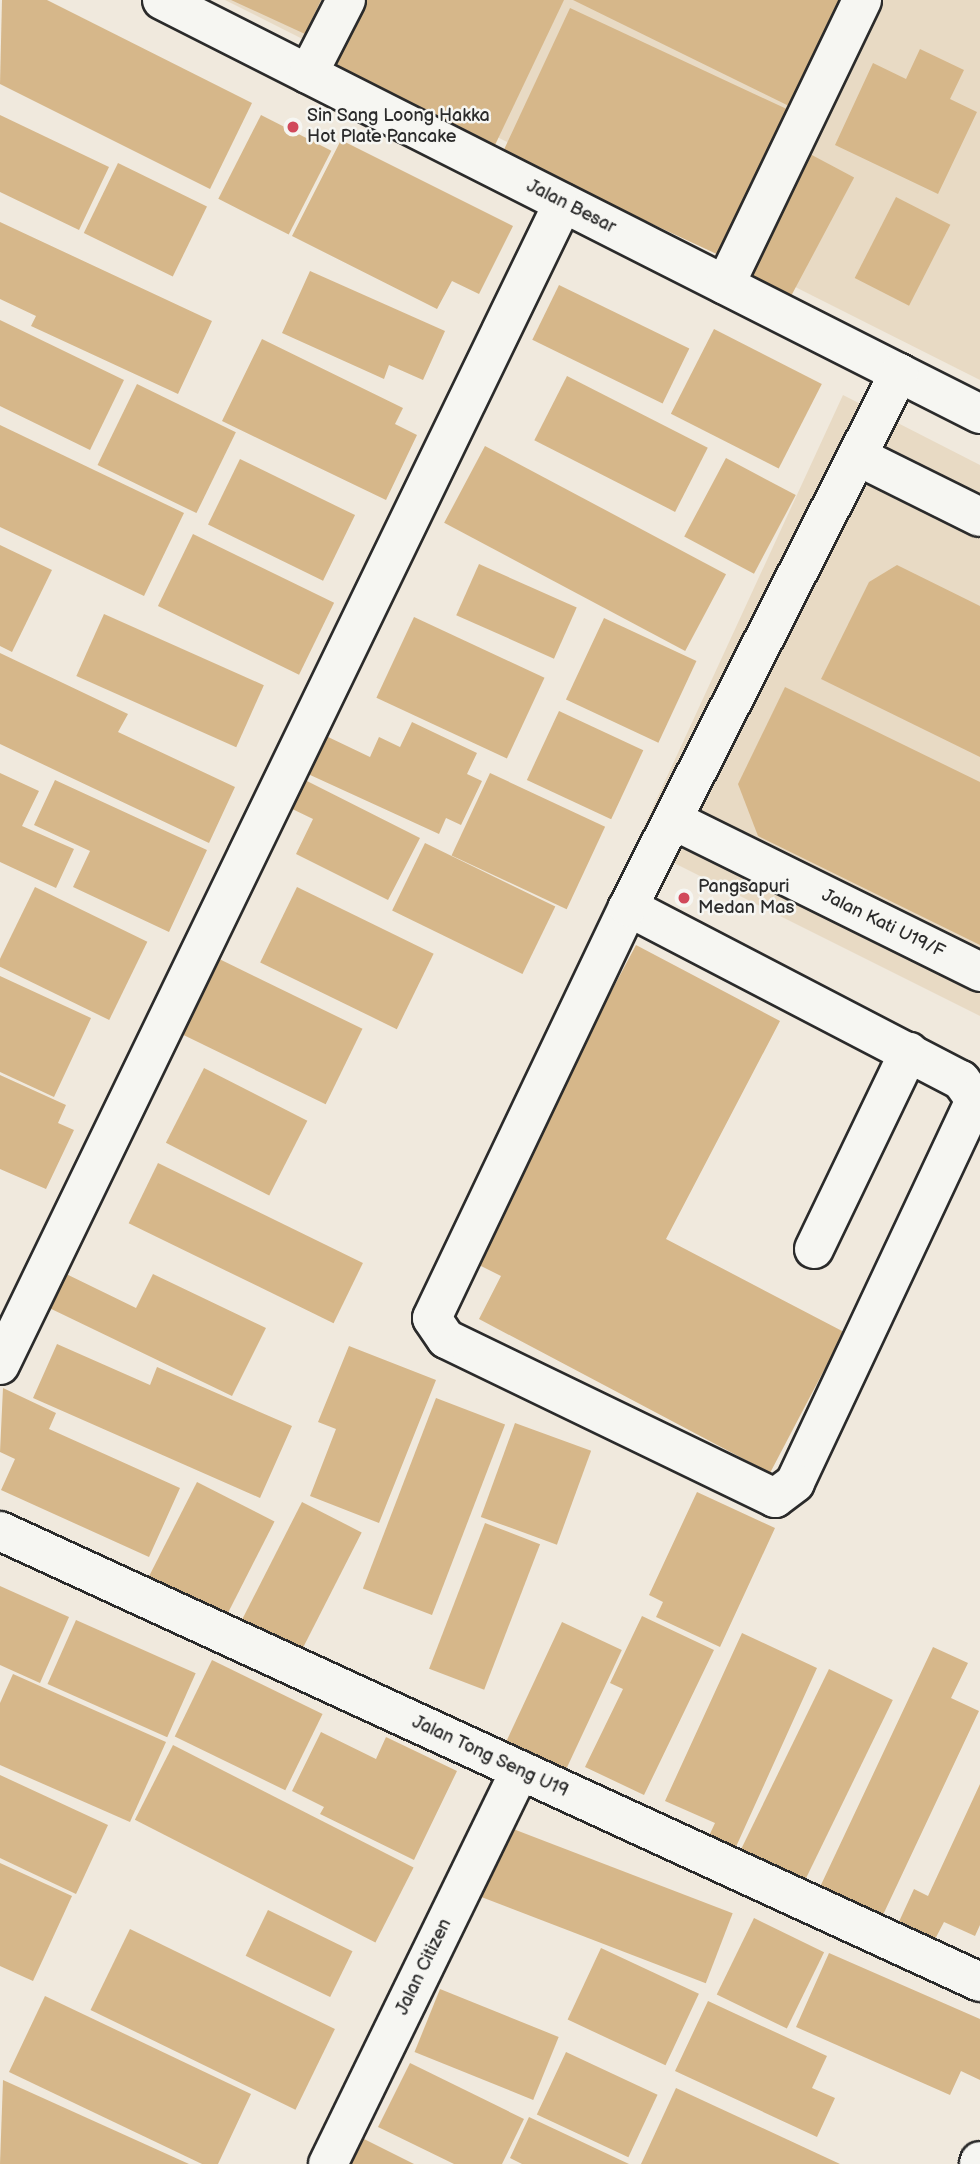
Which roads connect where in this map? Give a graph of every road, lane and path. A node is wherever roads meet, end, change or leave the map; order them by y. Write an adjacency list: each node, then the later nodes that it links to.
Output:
1 (162, 0): 4 (street, Jalan Besar)
2 (346, 0): 4 (street)
3 (862, 0): 6 (street)
4 (308, 74): 5 (street, Jalan Besar)
5 (563, 203): 6 (street, Jalan Besar); 16 (street)
6 (725, 285): 7 (street, Jalan Besar)
7 (899, 373): 8 (street, Jalan Besar); 9 (street)
8 (980, 414)
9 (857, 456): 10 (street); 11 (street)
10 (980, 517)
11 (673, 820): 12 (street); 13 (street, Jalan Kati U19/F)
12 (628, 907): 14 (street); 14 (street)
13 (980, 972)
14 (909, 1052): 15 (street)
15 (814, 1249)
16 (0, 1365)
17 (0, 1531): 18 (street, Jalan Tong Seng U19)
18 (520, 1770): 19 (street, Jalan Tong Seng U19); 20 (street, Jalan Citizen)
19 (980, 1982)
20 (328, 2164)

